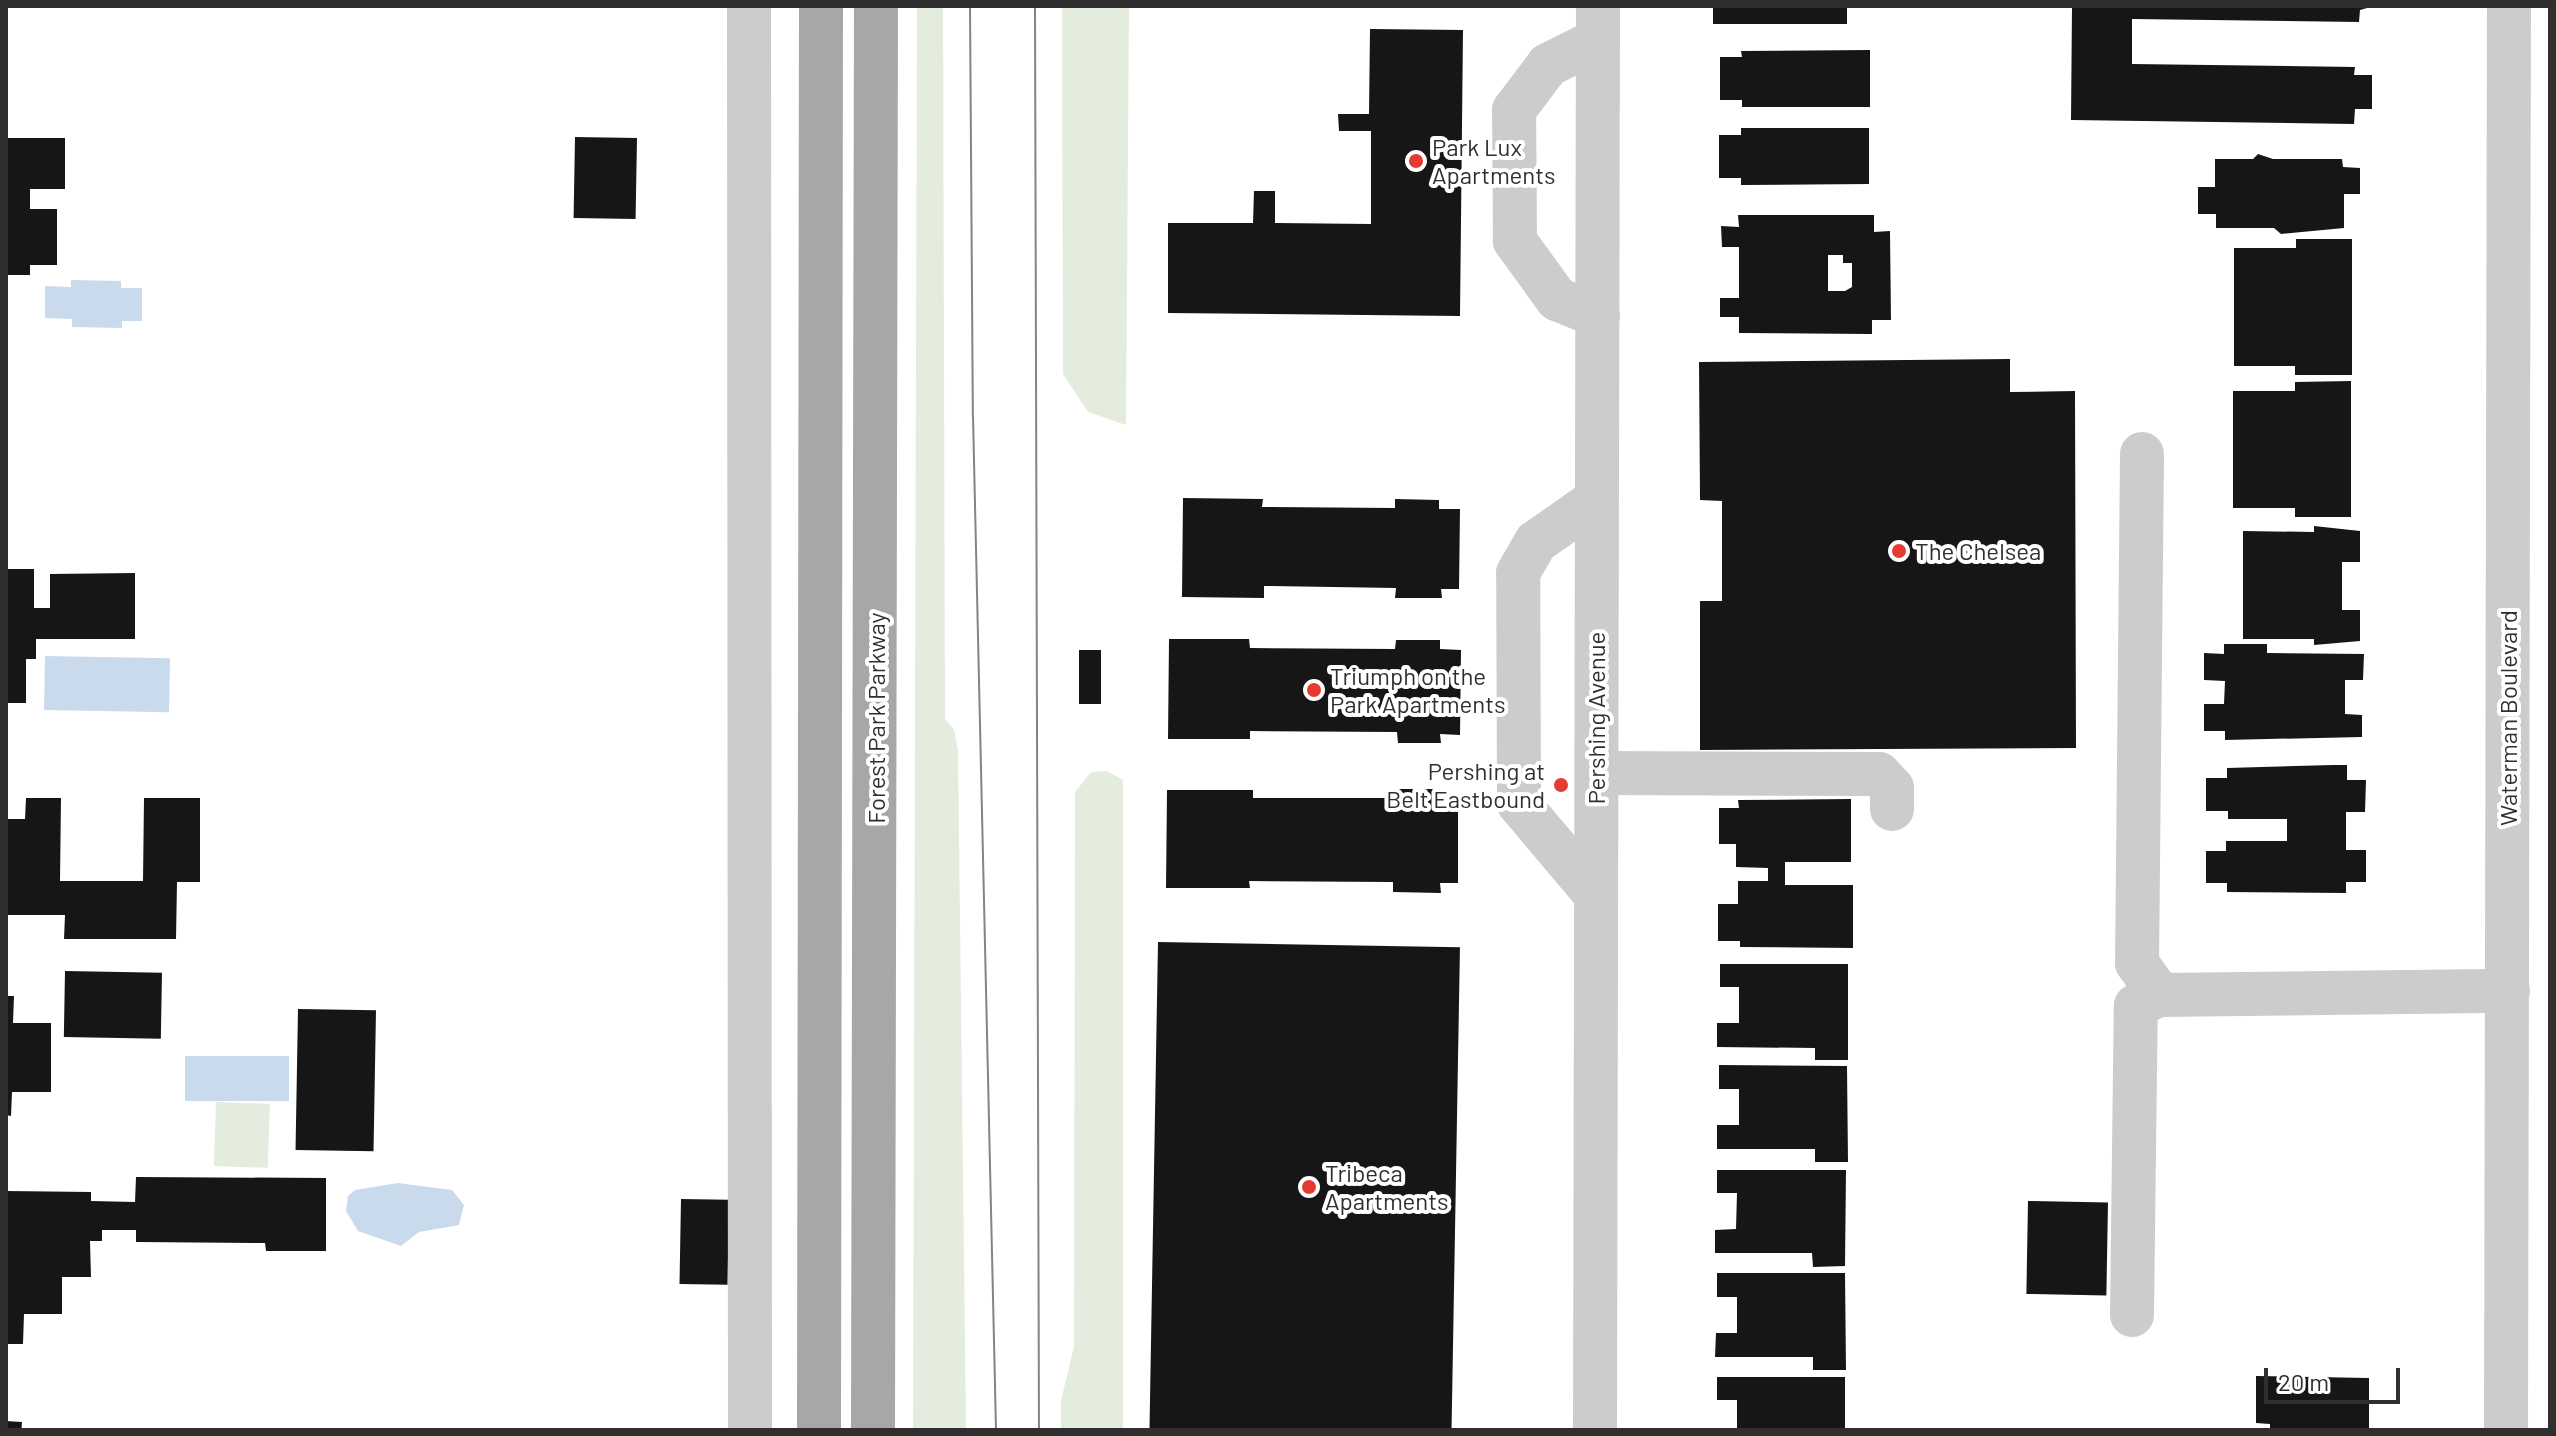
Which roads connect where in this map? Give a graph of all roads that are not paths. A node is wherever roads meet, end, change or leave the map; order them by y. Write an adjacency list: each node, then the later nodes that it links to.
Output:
1 (749, 6): 15 (street)
2 (821, 6): 16 (main road)
3 (876, 6): 17 (main road, Forest Park Parkway)
4 (2509, 6): 12 (street, Waterman Boulevard)
5 (1598, 23): 6 (street, Pershing Avenue); 6 (street)
6 (1598, 316): 8 (street, Pershing Avenue)
7 (2142, 454): 13 (street)
8 (1596, 500): 9 (street, Pershing Avenue); 11 (street)
9 (1597, 773): 10 (street); 11 (street, Pershing Avenue)
10 (1892, 809)
11 (1596, 895): 18 (street, Pershing Avenue)
12 (2508, 991): 13 (street); 19 (street, Waterman Boulevard)
13 (2159, 995): 14 (street)
14 (2132, 1315)
15 (750, 1430)
16 (819, 1430)
17 (873, 1430)
18 (1595, 1430)
19 (2506, 1430)

